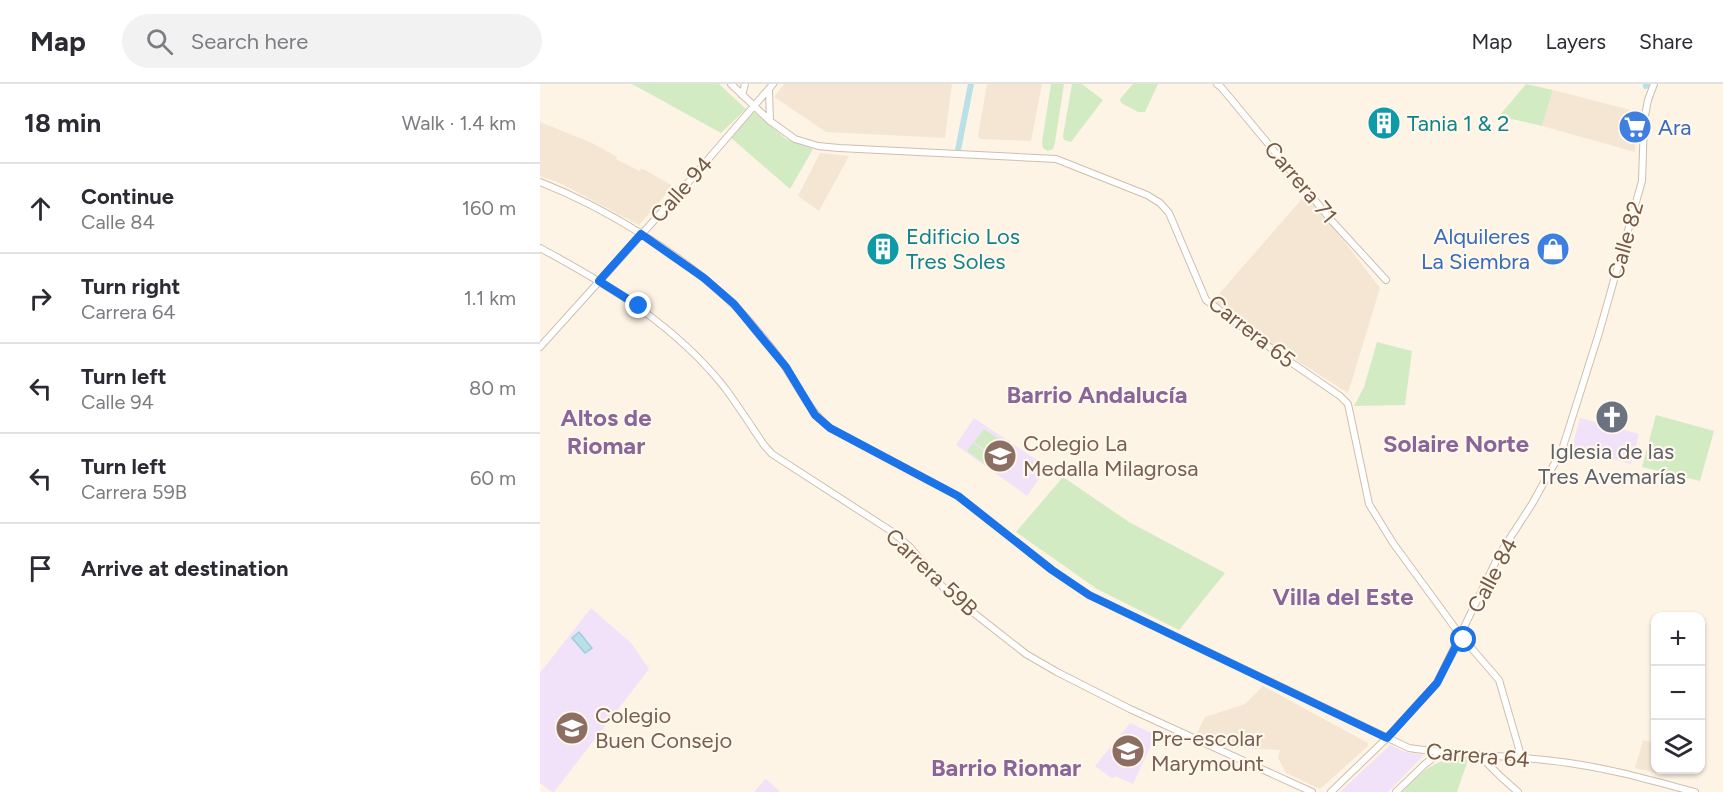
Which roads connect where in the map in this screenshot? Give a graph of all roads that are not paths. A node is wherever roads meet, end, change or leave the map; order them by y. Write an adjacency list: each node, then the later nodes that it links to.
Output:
1 (731, 84): 6 (street, Carrera 65)
2 (745, 84): 6 (street)
3 (1216, 84): 12 (street, Carrera 71)
4 (1654, 84): 15 (street, Calle 82)
5 (771, 86): 7 (street, Calle 94); 8 (street)
6 (742, 95): 7 (street, Carrera 65)
7 (754, 106): 8 (street, Carrera 65); 10 (street, Calle 94)
8 (770, 121): 16 (street, Carrera 65)
9 (540, 182): 10 (street, Carrera 64)
10 (641, 234): 13 (street, Calle 94); 17 (street, Carrera 64)
11 (540, 248): 13 (street, Carrera 59B)
12 (1386, 280)
13 (599, 281): 14 (street, Calle 94); 21 (street, Carrera 59B)
14 (540, 347)
15 (1580, 394): 16 (street, Calle 84)
16 (1461, 636): 17 (street, Calle 84); 20 (street, Carrera 65)
17 (1387, 738): 18 (street, Carrera 64); 22 (street, Calle 84)
18 (1441, 753): 19 (street, Carrera 64); 23 (street)
19 (1479, 755): 20 (street, Carrera 64); 24 (street)
20 (1522, 759): 25 (street, Carrera 64)
21 (1311, 792)
22 (1331, 792)
23 (1396, 792)
24 (1518, 792)
25 (1695, 792)

